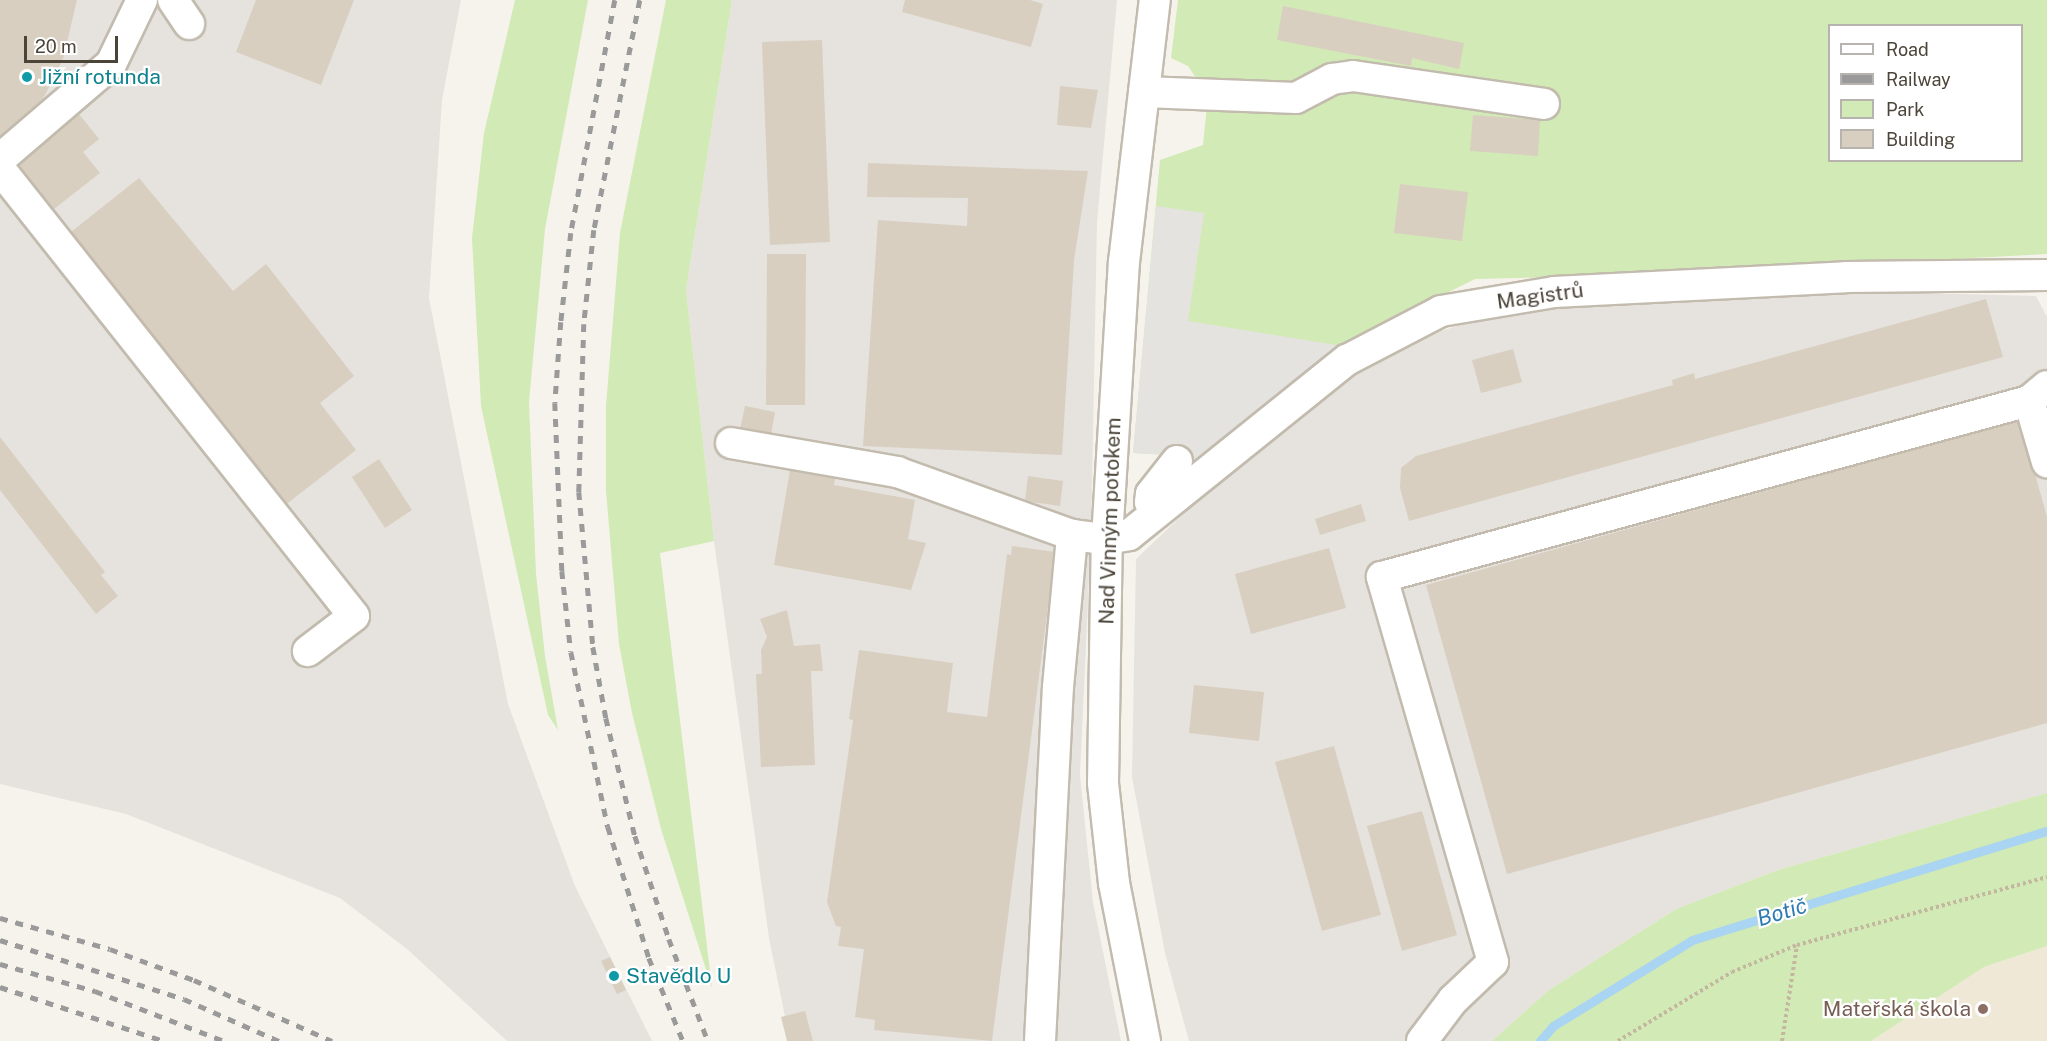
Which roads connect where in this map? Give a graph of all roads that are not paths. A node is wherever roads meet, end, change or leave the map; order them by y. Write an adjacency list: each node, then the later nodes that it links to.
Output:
1 (142, 0): 5 (street)
2 (1155, 0): 3 (street, Nad Vinným potokem)
3 (1144, 92): 4 (street); 14 (street, Nad Vinným potokem)
4 (1544, 104)
5 (0, 159)
6 (0, 169): 15 (street)
7 (2047, 275): 12 (street, Magistrů)
8 (2041, 401): 11 (street); 18 (street)
9 (731, 443): 13 (street)
10 (1177, 461): 12 (street)
11 (2047, 462)
12 (1156, 512): 14 (street, Magistrů)
13 (1072, 535): 14 (street); 16 (street)
14 (1107, 538): 17 (street, Nad Vinným potokem)
15 (308, 651)
16 (1040, 1041)
17 (1145, 1041)
18 (1422, 1041)

